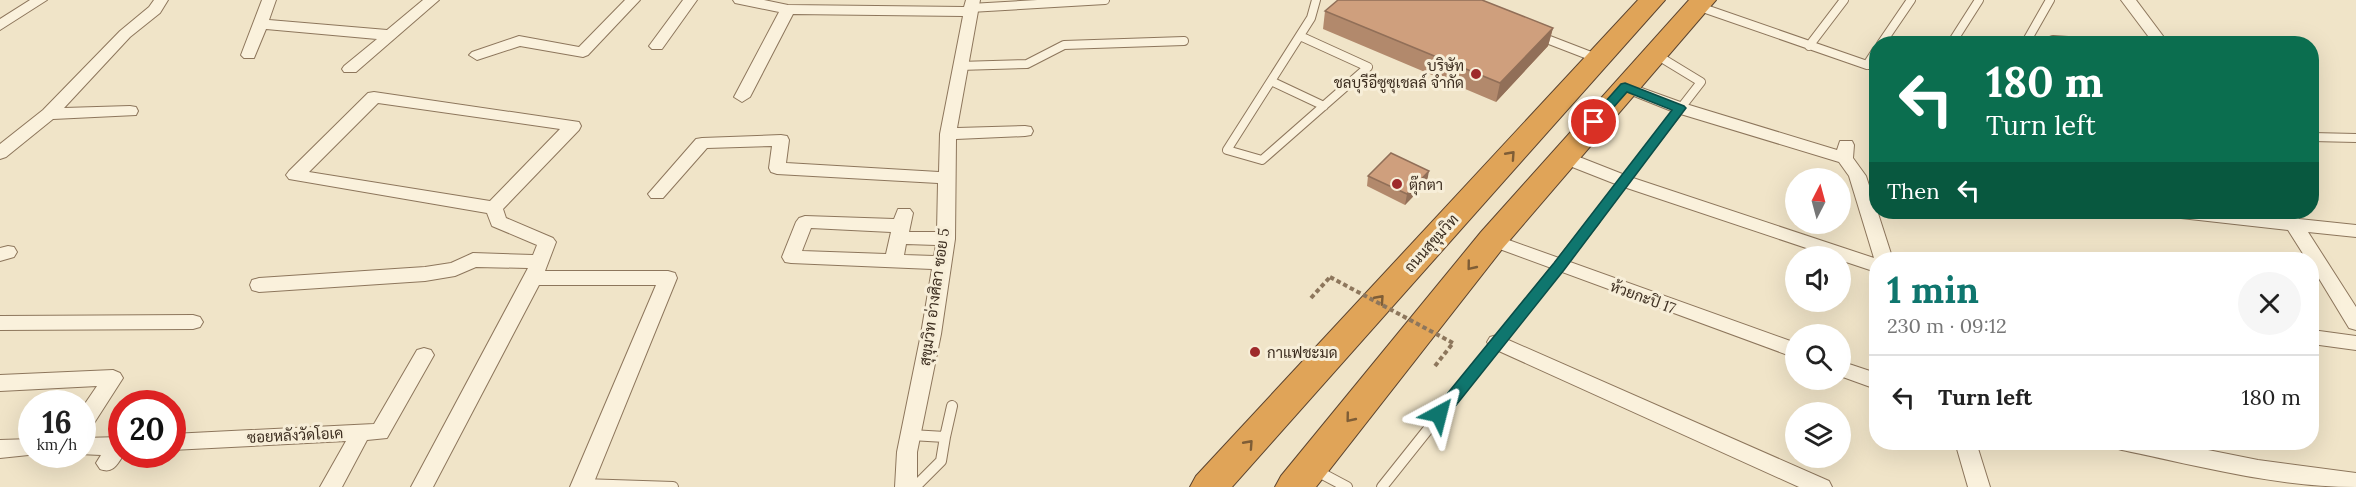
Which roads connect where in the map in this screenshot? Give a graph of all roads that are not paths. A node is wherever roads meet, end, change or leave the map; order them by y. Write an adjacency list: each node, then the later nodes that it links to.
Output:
1 (39, 0): 21 (street)
2 (161, 0): 46 (street)
3 (269, 0): 20 (street)
4 (432, 0): 23 (street)
5 (633, 0): 34 (street)
6 (690, 0): 30 (street)
7 (740, 0): 19 (street)
8 (1105, 0): 18 (lane)
9 (1316, 0): 24 (lane)
10 (1652, 0): 35 (highway, ถนนสุขุมวิท)
11 (1844, 0): 31 (lane)
12 (1911, 0): 25 (lane)
13 (1979, 0): 26 (lane)
14 (2050, 0): 27 (lane)
15 (2128, 0): 28 (street)
16 (1700, 3): 31 (lane); 32 (highway)
17 (888, 5): 18 (street); 19 (street)
18 (971, 7): 38 (street, สุขุมวิท อ่างศิลา ซอย 5)
19 (788, 9): 42 (street)
20 (260, 24): 23 (street); 33 (street)
21 (0, 26)
22 (1533, 34): 35 (lane)
23 (389, 35): 39 (street)
24 (1300, 36): 40 (lane); 43 (lane)
25 (1886, 36)
26 (1956, 36)
27 (2030, 36)
28 (2156, 36)
29 (1184, 41): 38 (lane)
30 (657, 46)
31 (1809, 46): 37 (lane)
32 (1655, 54): 41 (highway); 44 (lane)
33 (249, 55)
34 (477, 55)
35 (1598, 59): 106 (highway, ถนนสุขุมวิท, one-way to 35)
36 (1869, 62): 37 (lane)
37 (1867, 65)
38 (959, 66): 48 (street, สุขุมวิท อ่างศิลา ซอย 5)
39 (350, 69)
40 (1271, 81): 43 (lane); 43 (lane)
41 (1625, 87): 44 (street); 52 (highway)
42 (742, 97)
43 (1324, 106)
44 (1680, 108): 53 (street); 56 (lane)
45 (130, 111): 46 (street)
46 (50, 114): 51 (street)
47 (1025, 131): 48 (street)
48 (948, 134): 55 (street, สุขุมวิท อ่างศิลา ซอย 5)
49 (2319, 137): 50 (lane)
50 (2356, 138)
51 (0, 153)
52 (1563, 158): 56 (street); 66 (highway)
53 (1857, 176): 54 (street); 59 (street)
54 (1869, 177)
55 (946, 178): 57 (street); 65 (street, สุขุมวิท อ่างศิลา ซอย 5)
56 (1624, 181): 71 (street); 73 (lane)
57 (657, 194)
58 (494, 208): 58 (street); 74 (street)
59 (1869, 213)
60 (1871, 219): 67 (street)
61 (2291, 219): 68 (street)
62 (2295, 219): 64 (street)
63 (902, 225): 65 (street); 69 (street); 69 (street)
64 (2356, 231)
65 (946, 239): 70 (street, สุขุมวิท อ่างศิลา ซอย 5)
66 (1492, 240): 73 (street, ห้วยกะปิ 17); 97 (highway, one-way to 97)
67 (1881, 252)
68 (2311, 252)
69 (894, 260): 70 (street)
70 (941, 263): 90 (street, สุขุมวิท อ่างศิลา ซอย 5)
71 (1869, 263)
72 (2319, 264): 78 (street)
73 (1559, 266): 80 (lane); 82 (street, ห้วยกะปิ 17)
74 (536, 270): 75 (street); 100 (street); 102 (street)
75 (260, 285)
76 (193, 322): 77 (street)
77 (0, 323)
78 (2356, 323)
79 (2319, 338): 81 (street)
80 (1497, 342): 108 (lane); 109 (street)
81 (2356, 343)
82 (1785, 347)
83 (424, 355): 89 (street)
84 (1851, 372): 85 (street)
85 (1869, 378)
86 (0, 383): 87 (street)
87 (96, 404)
88 (952, 406): 91 (lane)
89 (355, 432): 92 (street, ซอยหลังวัดโอเค); 101 (street, ซอยหลังวัดโอเค)
90 (911, 435): 91 (lane); 104 (street, สุขุมวิท อ่างศิลา ซอย 5)
91 (945, 437): 105 (lane)
92 (186, 441)
93 (18, 448): 94 (street)
94 (0, 449)
95 (1967, 450): 110 (street)
96 (2153, 450): 98 (street)
97 (1302, 477): 107 (lane)
98 (2263, 478): 99 (street)
99 (2356, 482)
100 (582, 485): 103 (lane)
101 (331, 487)
102 (422, 487)
103 (673, 487)
104 (906, 487)
105 (915, 487)
106 (1209, 487)
107 (1347, 487)
108 (1382, 487)
109 (1821, 487)
110 (1979, 487)

